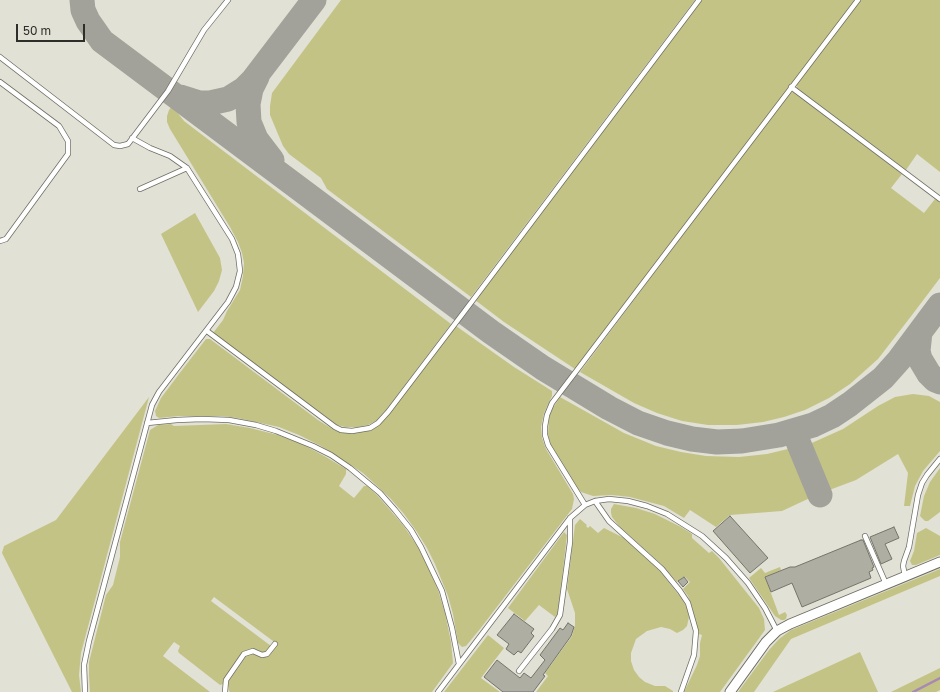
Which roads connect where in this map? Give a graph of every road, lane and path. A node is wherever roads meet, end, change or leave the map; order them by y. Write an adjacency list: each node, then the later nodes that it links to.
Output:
1 (228, 0): 7 (lane)
2 (699, 0): 12 (lane)
3 (858, 0): 6 (lane)
4 (0, 57): 7 (lane)
5 (0, 82): 11 (lane)
6 (791, 87): 10 (lane); 16 (lane)
7 (132, 138): 8 (lane)
8 (187, 168): 9 (lane); 12 (lane)
9 (140, 189)
10 (940, 199)
11 (0, 241)
12 (207, 331): 13 (lane)
13 (147, 423): 24 (lane); 26 (lane)
14 (940, 460): 20 (lane)
15 (595, 501): 16 (lane); 22 (lane); 29 (lane)
16 (584, 505): 17 (lane)
17 (570, 518): 24 (lane); 25 (lane)
18 (865, 536): 21 (lane)
19 (940, 562): 20 (street)
20 (905, 576): 21 (street)
21 (886, 584): 22 (street)
22 (777, 631): 30 (street)
23 (275, 644): 27 (lane)
24 (459, 664): 28 (lane)
25 (519, 671)
26 (85, 692)
27 (225, 692)
28 (438, 692)
29 (681, 692)
30 (730, 692)

